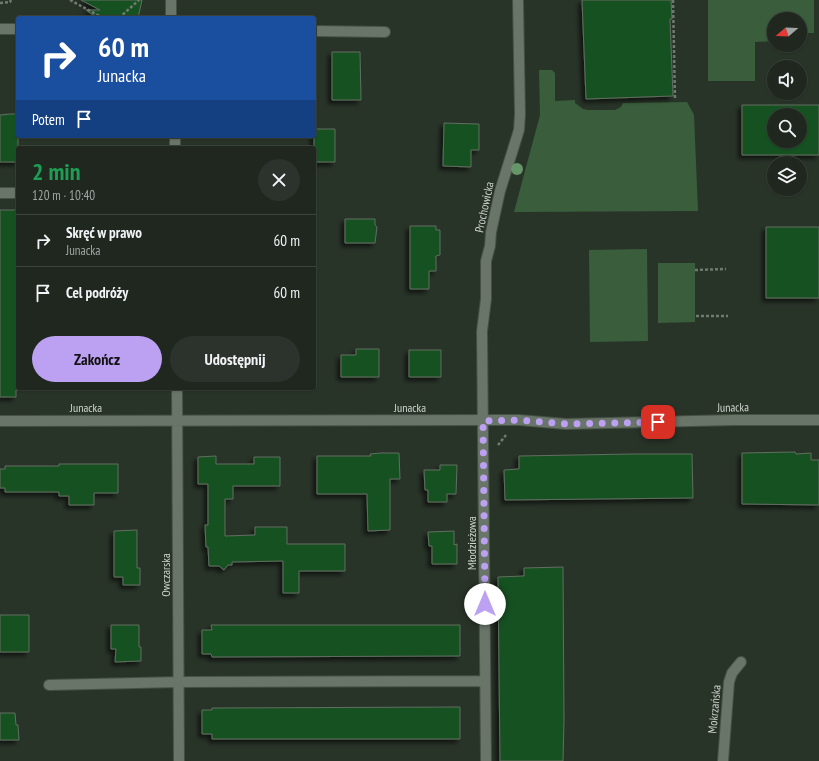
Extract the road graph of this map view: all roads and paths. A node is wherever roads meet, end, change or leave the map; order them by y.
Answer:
1 (11, 0) edge
2 (70, 0) edge
3 (139, 0) edge
4 (171, 0) edge
5 (518, 0) edge
6 (673, 0) edge
7 (0, 3) edge
8 (99, 16) edge
9 (121, 16) edge
10 (172, 16) edge
11 (0, 29) edge
12 (16, 29) edge
13 (316, 31) edge
14 (385, 32) dead end
15 (675, 99) dead end
16 (0, 193) edge
17 (16, 193) edge
18 (726, 269) dead end
19 (695, 270) dead end
20 (696, 316) dead end
21 (728, 316) dead end
22 (177, 390) edge
23 (0, 420) edge
24 (178, 420) junction
25 (512, 420) junction
26 (819, 420) edge
27 (483, 421) junction
28 (496, 451) dead end
29 (741, 662) dead end
30 (485, 681) junction
31 (179, 682) junction
32 (49, 685) dead end
33 (180, 761) edge
34 (486, 761) edge
35 (723, 761) edge

1 - 7 path
2 - 8 path
3 - 9 path
4 - 10 street
5 - 27 street, Prochowicka
6 - 15 path
11 - 12 street
13 - 14 street
16 - 17 street
18 - 19 path
20 - 21 path
22 - 24 street, Owczarska
23 - 24 street, Junacka
24 - 27 street, Junacka
24 - 31 street, Owczarska
25 - 26 street, Junacka
25 - 27 street, Junacka
25 - 28 path
27 - 30 street, Młodzieżowa
29 - 35 street, Mokrzańska
30 - 31 street
30 - 34 street, Młodzieżowa
31 - 32 street
31 - 33 street, Owczarska

